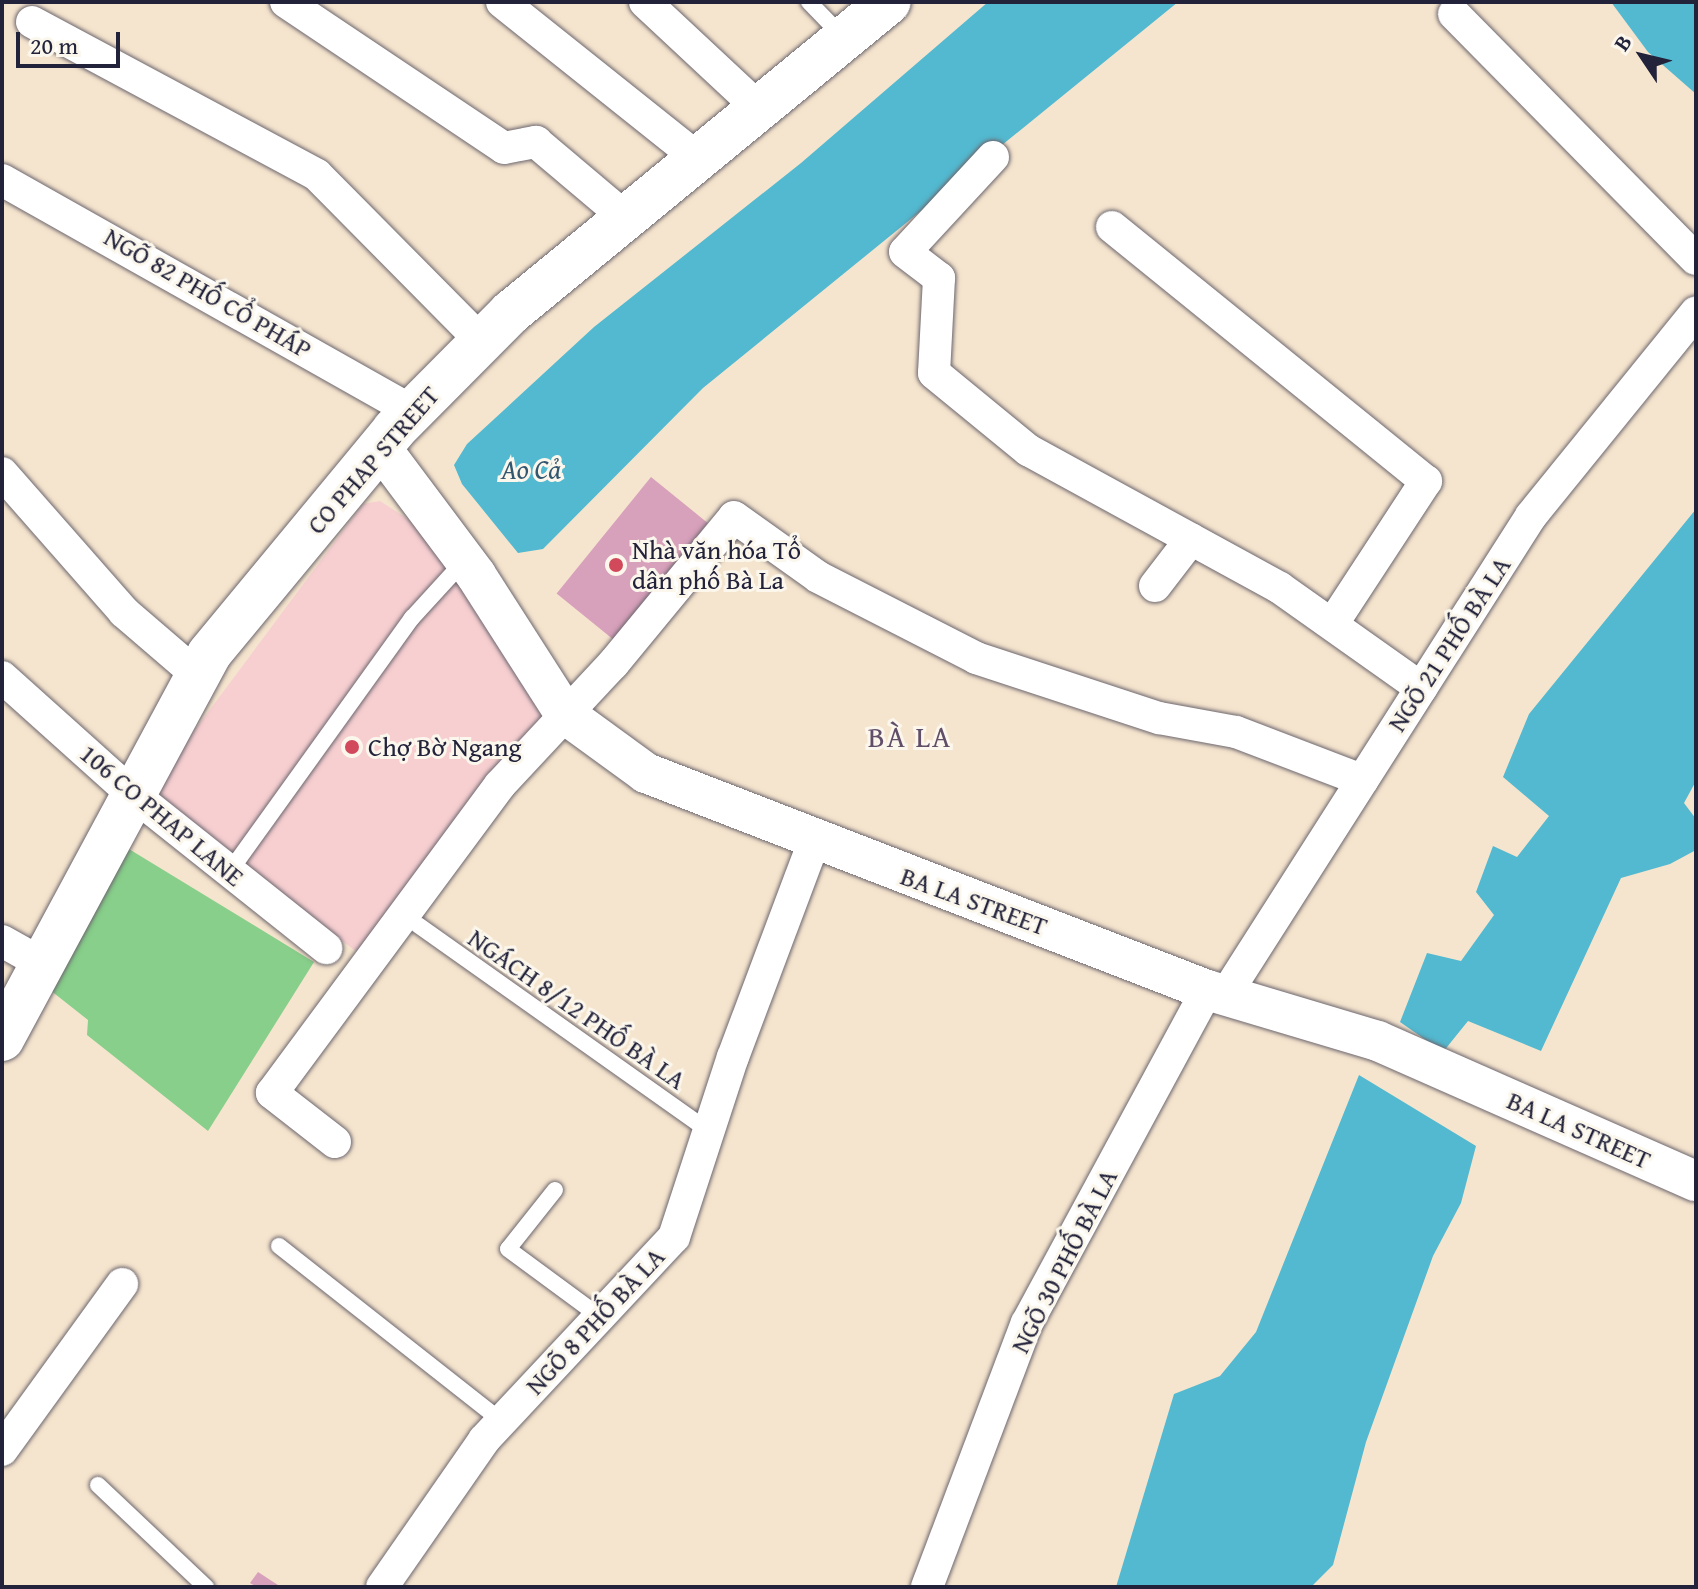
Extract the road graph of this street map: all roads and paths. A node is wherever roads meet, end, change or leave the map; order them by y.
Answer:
1 (286, 2) edge
2 (502, 2) edge
3 (645, 2) edge
4 (809, 2) edge
5 (889, 2) edge
6 (1454, 14) dead end
7 (32, 22) dead end
8 (845, 39) junction
9 (761, 110) junction
10 (993, 157) dead end
11 (701, 161) junction
12 (2, 180) edge
13 (627, 219) junction
14 (1112, 227) dead end
15 (1696, 259) edge
16 (1696, 312) edge
17 (480, 340) junction
18 (412, 411) junction
19 (381, 448) junction
20 (2, 473) edge
21 (1191, 539) junction
22 (465, 559) junction
23 (1155, 586) dead end
24 (1333, 623) junction
25 (196, 674) junction
26 (2, 677) edge
27 (1421, 688) junction
28 (565, 714) junction
29 (1362, 780) junction
30 (130, 792) junction
31 (814, 842) junction
32 (230, 871) junction
33 (418, 925) dead end
34 (2, 941) edge
35 (326, 948) dead end
36 (43, 964) junction
37 (1217, 992) junction
38 (8, 1017) edge
39 (709, 1131) junction
40 (335, 1142) dead end
41 (1696, 1181) edge
42 (555, 1190) dead end
43 (279, 1246) dead end
44 (122, 1284) dead end
45 (599, 1316) junction
46 (501, 1421) junction
47 (2, 1450) edge
48 (98, 1485) dead end
49 (206, 1587) edge
50 (382, 1587) edge
51 (927, 1587) edge

1 - 13 street
2 - 11 street
3 - 9 street
4 - 8 lane
5 - 8 main road, CO PHAP STREET
6 - 15 street
7 - 17 street
8 - 9 main road, CO PHAP STREET
9 - 11 main road, CO PHAP STREET
10 - 21 street
11 - 13 main road, CO PHAP STREET
12 - 18 street, NGÕ 82 PHỐ CỔ PHÁP
13 - 17 main road, CO PHAP STREET
14 - 24 street
16 - 27 street, NGÕ 21 PHỐ BÀ LA
17 - 18 main road, CO PHAP STREET
18 - 19 main road, CO PHAP STREET
19 - 22 street, BA LA STREET
19 - 25 main road, CO PHAP STREET
20 - 25 street
21 - 23 street
21 - 24 street
22 - 28 street, BA LA STREET
22 - 32 lane
24 - 27 street
25 - 30 main road, CO PHAP STREET
26 - 30 street, 106 CO PHAP LANE
27 - 29 street, NGÕ 21 PHỐ BÀ LA
28 - 29 street
28 - 31 street, BA LA STREET
28 - 40 street
29 - 37 street, NGÕ 21 PHỐ BÀ LA
30 - 32 street, 106 CO PHAP LANE
30 - 36 main road, CO PHAP STREET
31 - 37 street, BA LA STREET
31 - 39 street, NGÕ 8 PHỐ BÀ LA
32 - 35 street, 106 CO PHAP LANE
33 - 39 lane, NGÁCH 8/12 PHỐ BÀ LA
34 - 36 street
36 - 38 main road, CO PHAP STREET
37 - 41 street, BA LA STREET
37 - 51 street, NGÕ 30 PHỐ BÀ LA
39 - 45 street, NGÕ 8 PHỐ BÀ LA
42 - 45 lane
43 - 46 lane
44 - 47 street
45 - 46 street, NGÕ 8 PHỐ BÀ LA
46 - 50 street, NGÕ 8 PHỐ BÀ LA
48 - 49 lane

